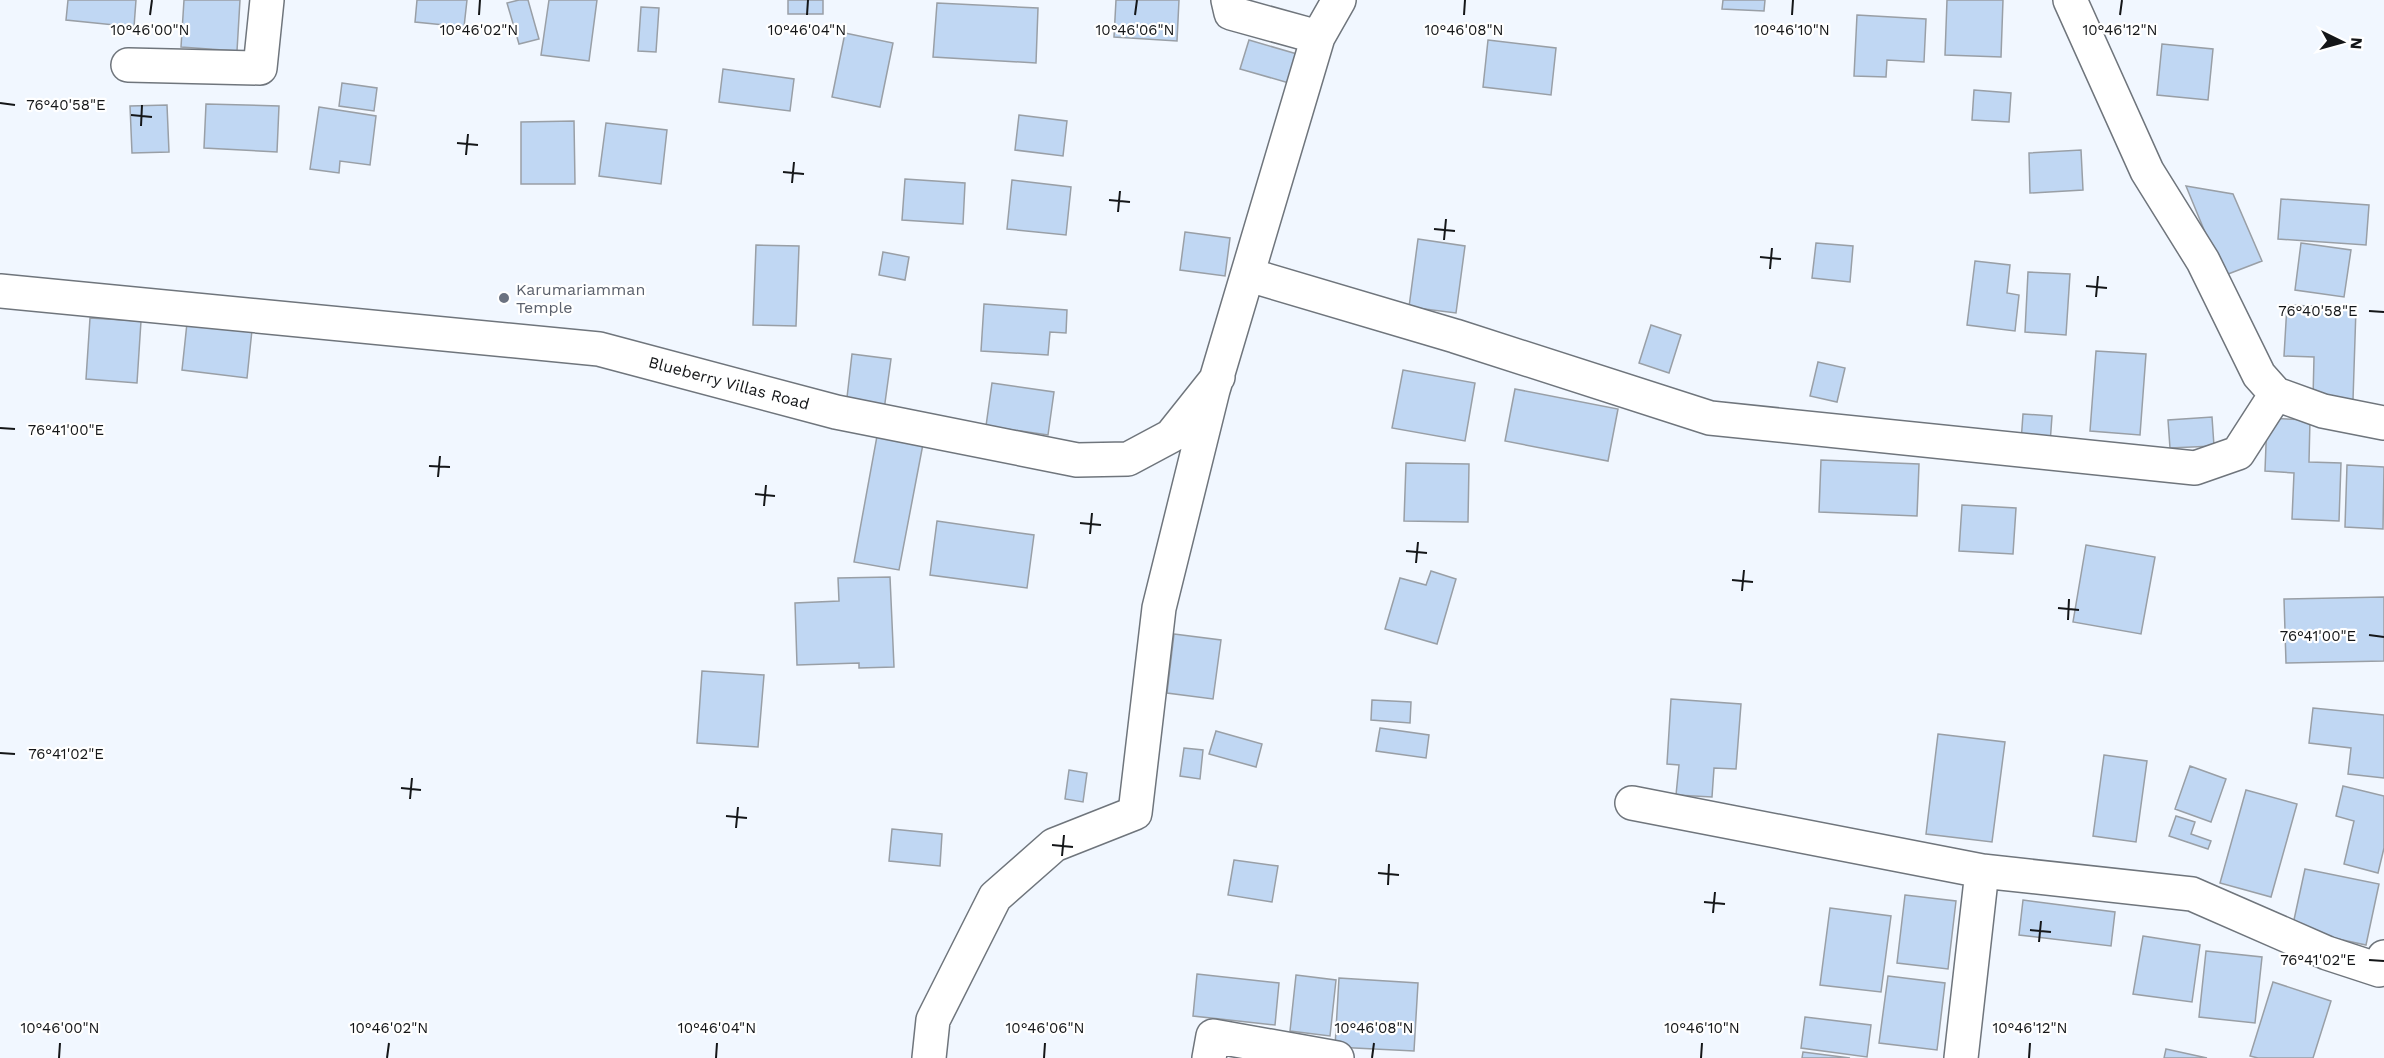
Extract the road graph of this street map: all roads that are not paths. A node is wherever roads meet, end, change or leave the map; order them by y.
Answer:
1 (267, 0) edge
2 (1227, 0) edge
3 (1339, 0) edge
4 (2070, 0) edge
5 (1318, 37) junction
6 (128, 64) dead end
7 (1249, 275) junction
8 (0, 291) edge
9 (1218, 377) junction
10 (2276, 394) junction
11 (2384, 423) edge
12 (1632, 803) dead end
13 (1982, 871) junction
14 (2384, 957) edge
15 (929, 1058) edge
16 (1209, 1058) edge
17 (1337, 1058) edge
18 (1961, 1058) edge

1 - 6 street
2 - 5 street
3 - 5 street
4 - 10 street
5 - 7 street
7 - 9 street
7 - 10 street
8 - 9 street, Blueberry Villas Road
9 - 15 street
10 - 11 street
12 - 13 street
13 - 14 street
13 - 18 street
16 - 17 street

